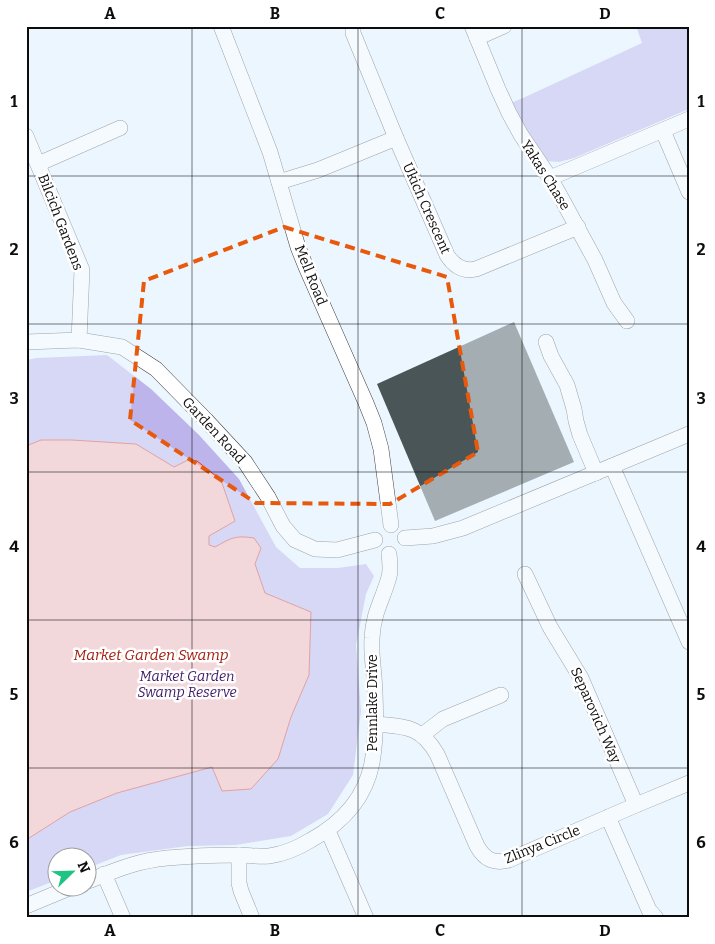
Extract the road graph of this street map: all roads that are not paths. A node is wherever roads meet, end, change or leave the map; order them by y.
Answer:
1 (221, 26) edge
2 (353, 26) edge
3 (504, 26) edge
4 (475, 32) edge
5 (689, 119) edge
6 (120, 128) dead end
7 (663, 130) junction
8 (26, 136) edge
9 (396, 138) junction
10 (38, 164) junction
11 (550, 178) junction
12 (280, 182) junction
13 (689, 192) edge
14 (578, 227) junction
15 (627, 321) dead end
16 (79, 340) junction
17 (26, 342) edge
18 (546, 342) dead end
19 (689, 434) edge
20 (612, 466) junction
21 (596, 473) junction
22 (391, 525) junction
23 (405, 538) junction
24 (375, 540) junction
25 (389, 554) junction
26 (525, 574) dead end
27 (689, 642) edge
28 (501, 695) dead end
29 (375, 724) junction
30 (422, 735) junction
31 (689, 783) edge
32 (636, 805) junction
33 (608, 817) junction
34 (328, 831) junction
35 (239, 855) junction
36 (104, 874) junction
37 (98, 877) edge
38 (50, 896) edge
39 (26, 906) edge
40 (123, 918) edge
41 (252, 918) edge
42 (366, 918) edge
43 (656, 918) edge

1 - 12 street, Mell Road
2 - 9 street, Ukich Crescent
3 - 4 street
4 - 11 street, Yakas Chase
5 - 7 street
6 - 10 street
7 - 11 street
7 - 13 street
8 - 10 street, Bilcich Gardens
9 - 12 street
9 - 14 street, Ukich Crescent
10 - 16 street, Bilcich Gardens
11 - 14 street, Yakas Chase
12 - 22 street, Mell Road
14 - 15 street, Yakas Chase
16 - 17 street, Garden Road
16 - 24 street, Garden Road
18 - 21 street
19 - 20 street
20 - 21 street
20 - 27 street
21 - 23 street
22 - 23 street
22 - 24 street
23 - 25 street
24 - 25 street
25 - 29 street, Pennlake Drive
26 - 32 street, Separovich Way
28 - 30 street
29 - 30 street
29 - 34 street, Pennlake Drive
30 - 33 street, Zlinya Circle
31 - 32 street, Zlinya Circle
32 - 33 street, Zlinya Circle
33 - 43 street
34 - 35 street, Pennlake Drive
34 - 42 street
35 - 36 street, Pennlake Drive
35 - 41 street
36 - 37 street, Pennlake Drive
36 - 40 street
38 - 39 street

